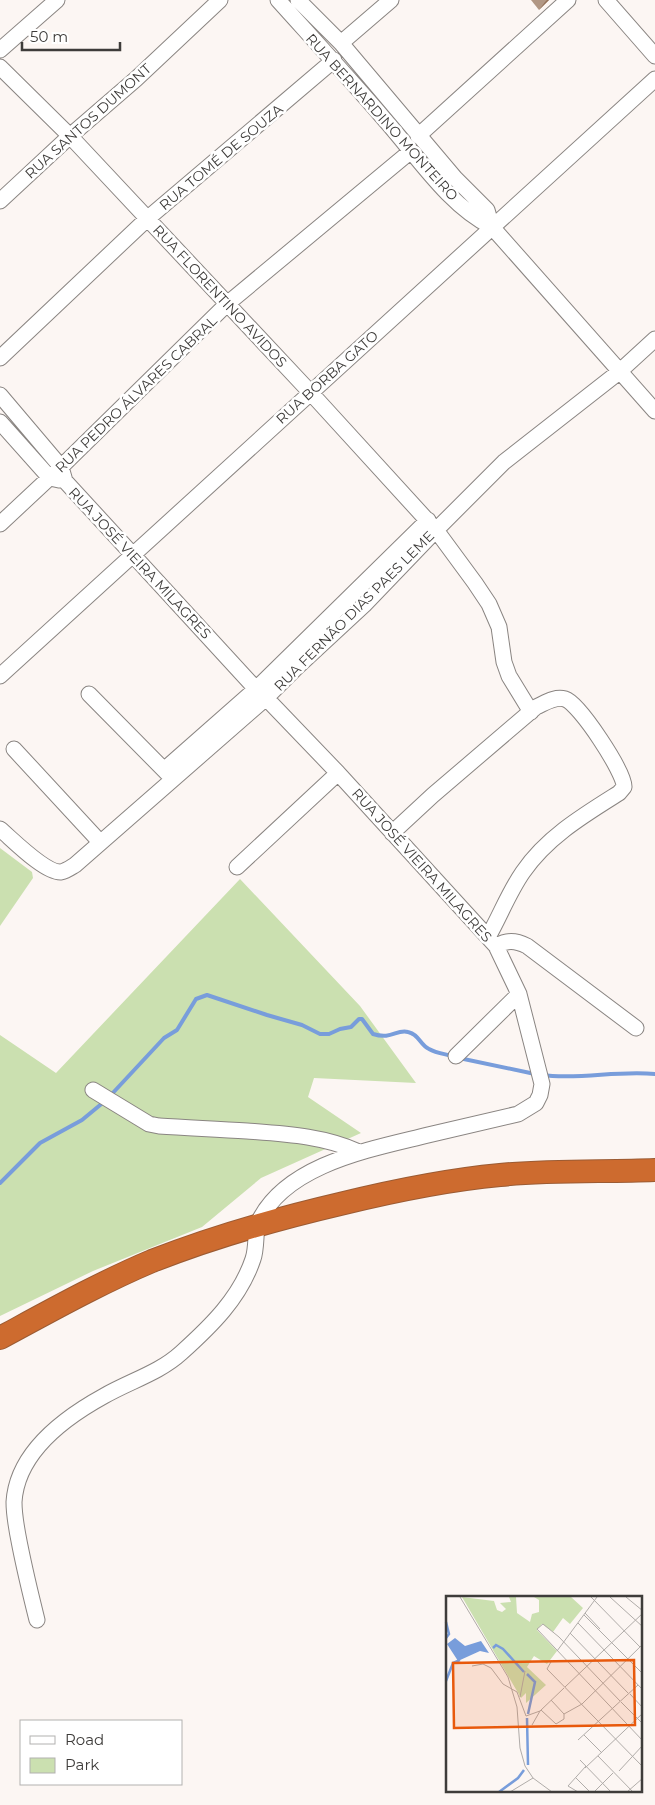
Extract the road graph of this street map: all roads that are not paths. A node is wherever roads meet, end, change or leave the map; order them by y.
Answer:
1 (57, 0) edge
2 (220, 0) edge
3 (278, 0) edge
4 (298, 0) edge
5 (391, 0) edge
6 (568, 0) edge
7 (606, 0) edge
8 (341, 43) junction
9 (0, 50) edge
10 (655, 56) edge
11 (334, 60) junction
12 (0, 67) edge
13 (655, 79) edge
14 (70, 136) junction
15 (418, 136) junction
16 (412, 150) junction
17 (0, 201) edge
18 (147, 219) junction
19 (492, 227) junction
20 (227, 304) junction
21 (655, 338) edge
22 (0, 358) edge
23 (619, 372) junction
24 (310, 392) junction
25 (0, 395) edge
26 (655, 411) edge
27 (0, 422) edge
28 (59, 475) junction
29 (0, 524) edge
30 (432, 525) junction
31 (134, 554) junction
32 (0, 676) edge
33 (89, 694) dead end
34 (261, 694) junction
35 (531, 712) junction
36 (14, 749) dead end
37 (338, 773) junction
38 (168, 774) junction
39 (0, 829) edge
40 (392, 833) junction
41 (100, 842) junction
42 (237, 867) dead end
43 (492, 942) junction
44 (518, 994) junction
45 (636, 1028) dead end
46 (456, 1056) dead end
47 (93, 1090) dead end
48 (360, 1152) junction
49 (655, 1170) edge
50 (257, 1225) junction
51 (0, 1338) edge
52 (36, 1620) dead end

1 - 9 street
2 - 14 street, RUA SANTOS DUMONT
3 - 11 street, RUA BERNARDINO MONTEIRO
4 - 8 street, RUA BERNARDINO MONTEIRO
5 - 8 street
6 - 15 street
7 - 10 street
8 - 15 street, RUA BERNARDINO MONTEIRO
11 - 16 street, RUA BERNARDINO MONTEIRO
11 - 18 street, RUA TOMÉ DE SOUZA
12 - 14 street, RUA FLORENTINO AVIDOS
13 - 19 street, RUA BORBA GATO
14 - 17 street, RUA SANTOS DUMONT
14 - 18 street, RUA FLORENTINO AVIDOS
15 - 19 street, RUA BERNARDINO MONTEIRO
16 - 19 street, RUA BERNARDINO MONTEIRO
16 - 20 street, RUA PEDRO ÁLVARES CABRAL
18 - 20 street, RUA FLORENTINO AVIDOS
18 - 22 street, RUA TOMÉ DE SOUZA
19 - 23 street, RUA BERNARDINO MONTEIRO
19 - 24 street, RUA BORBA GATO
20 - 24 street, RUA FLORENTINO AVIDOS
20 - 28 street, RUA PEDRO ÁLVARES CABRAL
21 - 23 street, RUA FERNÃO DIAS PAES LEME
23 - 26 street, RUA BERNARDINO MONTEIRO
23 - 30 street, RUA FERNÃO DIAS PAES LEME
24 - 30 street, RUA FLORENTINO AVIDOS
24 - 31 street, RUA BORBA GATO
25 - 28 street, RUA JOSÉ VIEIRA MILAGRES
27 - 28 street
28 - 29 street, RUA PEDRO ÁLVARES CABRAL
28 - 31 street, RUA JOSÉ VIEIRA MILAGRES
30 - 34 street, RUA FERNÃO DIAS PAES LEME
30 - 35 street, RUA FLORENTINO AVIDOS
31 - 32 street, RUA BORBA GATO
31 - 34 street, RUA JOSÉ VIEIRA MILAGRES
33 - 38 street
34 - 37 street, RUA JOSÉ VIEIRA MILAGRES
34 - 38 street, RUA FERNÃO DIAS PAES LEME
35 - 40 street
35 - 43 street
36 - 41 street
37 - 40 street, RUA JOSÉ VIEIRA MILAGRES
37 - 42 street
38 - 41 street, RUA FERNÃO DIAS PAES LEME
39 - 41 street, RUA FERNÃO DIAS PAES LEME
40 - 43 street, RUA JOSÉ VIEIRA MILAGRES
43 - 44 street, RUA JOSÉ VIEIRA MILAGRES
43 - 45 street
44 - 46 street
44 - 48 street, RUA JOSÉ VIEIRA MILAGRES
47 - 48 street
48 - 50 street, RUA JOSÉ VIEIRA MILAGRES
49 - 50 highway
50 - 51 highway
50 - 52 street

